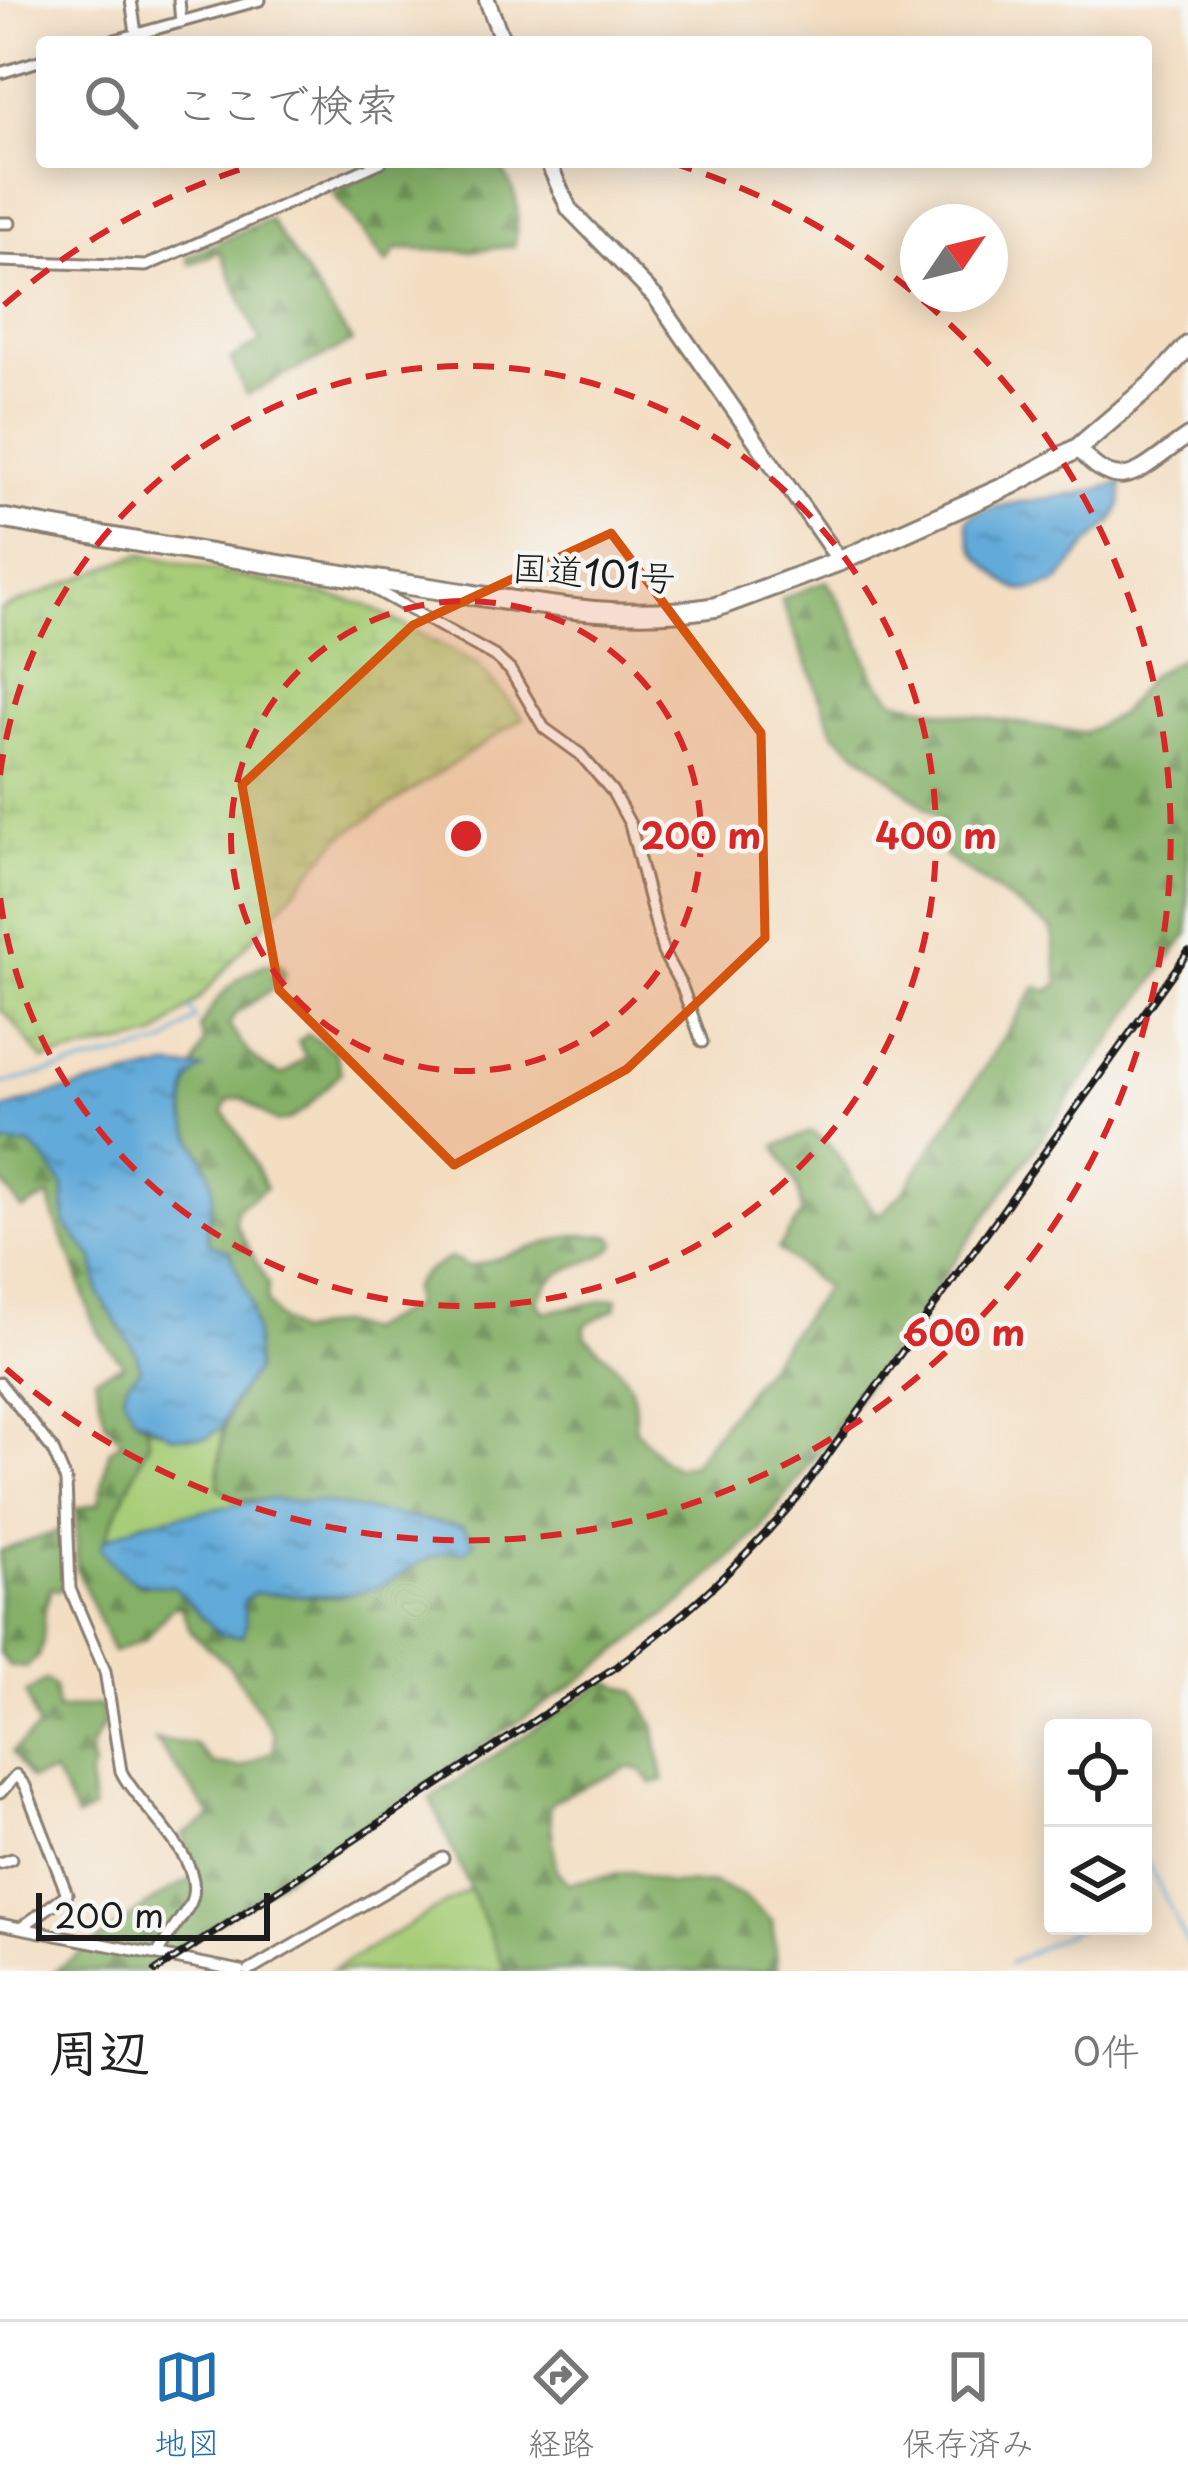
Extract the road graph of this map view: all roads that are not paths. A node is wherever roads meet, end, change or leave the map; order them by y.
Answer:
1 (131, 0) edge
2 (179, 0) edge
3 (260, 0) edge
4 (487, 0) edge
5 (181, 22) junction
6 (136, 33) junction
7 (127, 36) edge
8 (500, 36) edge
9 (36, 63) edge
10 (0, 73) edge
11 (367, 168) edge
12 (551, 168) edge
13 (0, 261) edge
14 (1188, 346) edge
15 (1188, 436) edge
16 (1078, 448) junction
17 (0, 518) edge
18 (840, 561) junction
19 (353, 577) junction
20 (702, 1042) dead end
21 (0, 1383) edge
22 (0, 1792) edge
23 (443, 1858) dead end
24 (0, 1924) edge
25 (22, 1927) junction
26 (158, 1953) junction
27 (242, 1971) edge

1 - 6 street
2 - 5 street
3 - 5 street
4 - 8 street
5 - 6 street
6 - 7 street
9 - 10 street
11 - 13 street
12 - 18 street
14 - 16 highway, 国道101号
15 - 16 street
16 - 18 highway, 国道101号
17 - 19 highway, 国道101号
18 - 19 highway, 国道101号
19 - 20 street
21 - 26 street
22 - 25 street
23 - 27 street
24 - 25 street
25 - 26 street
26 - 27 street

